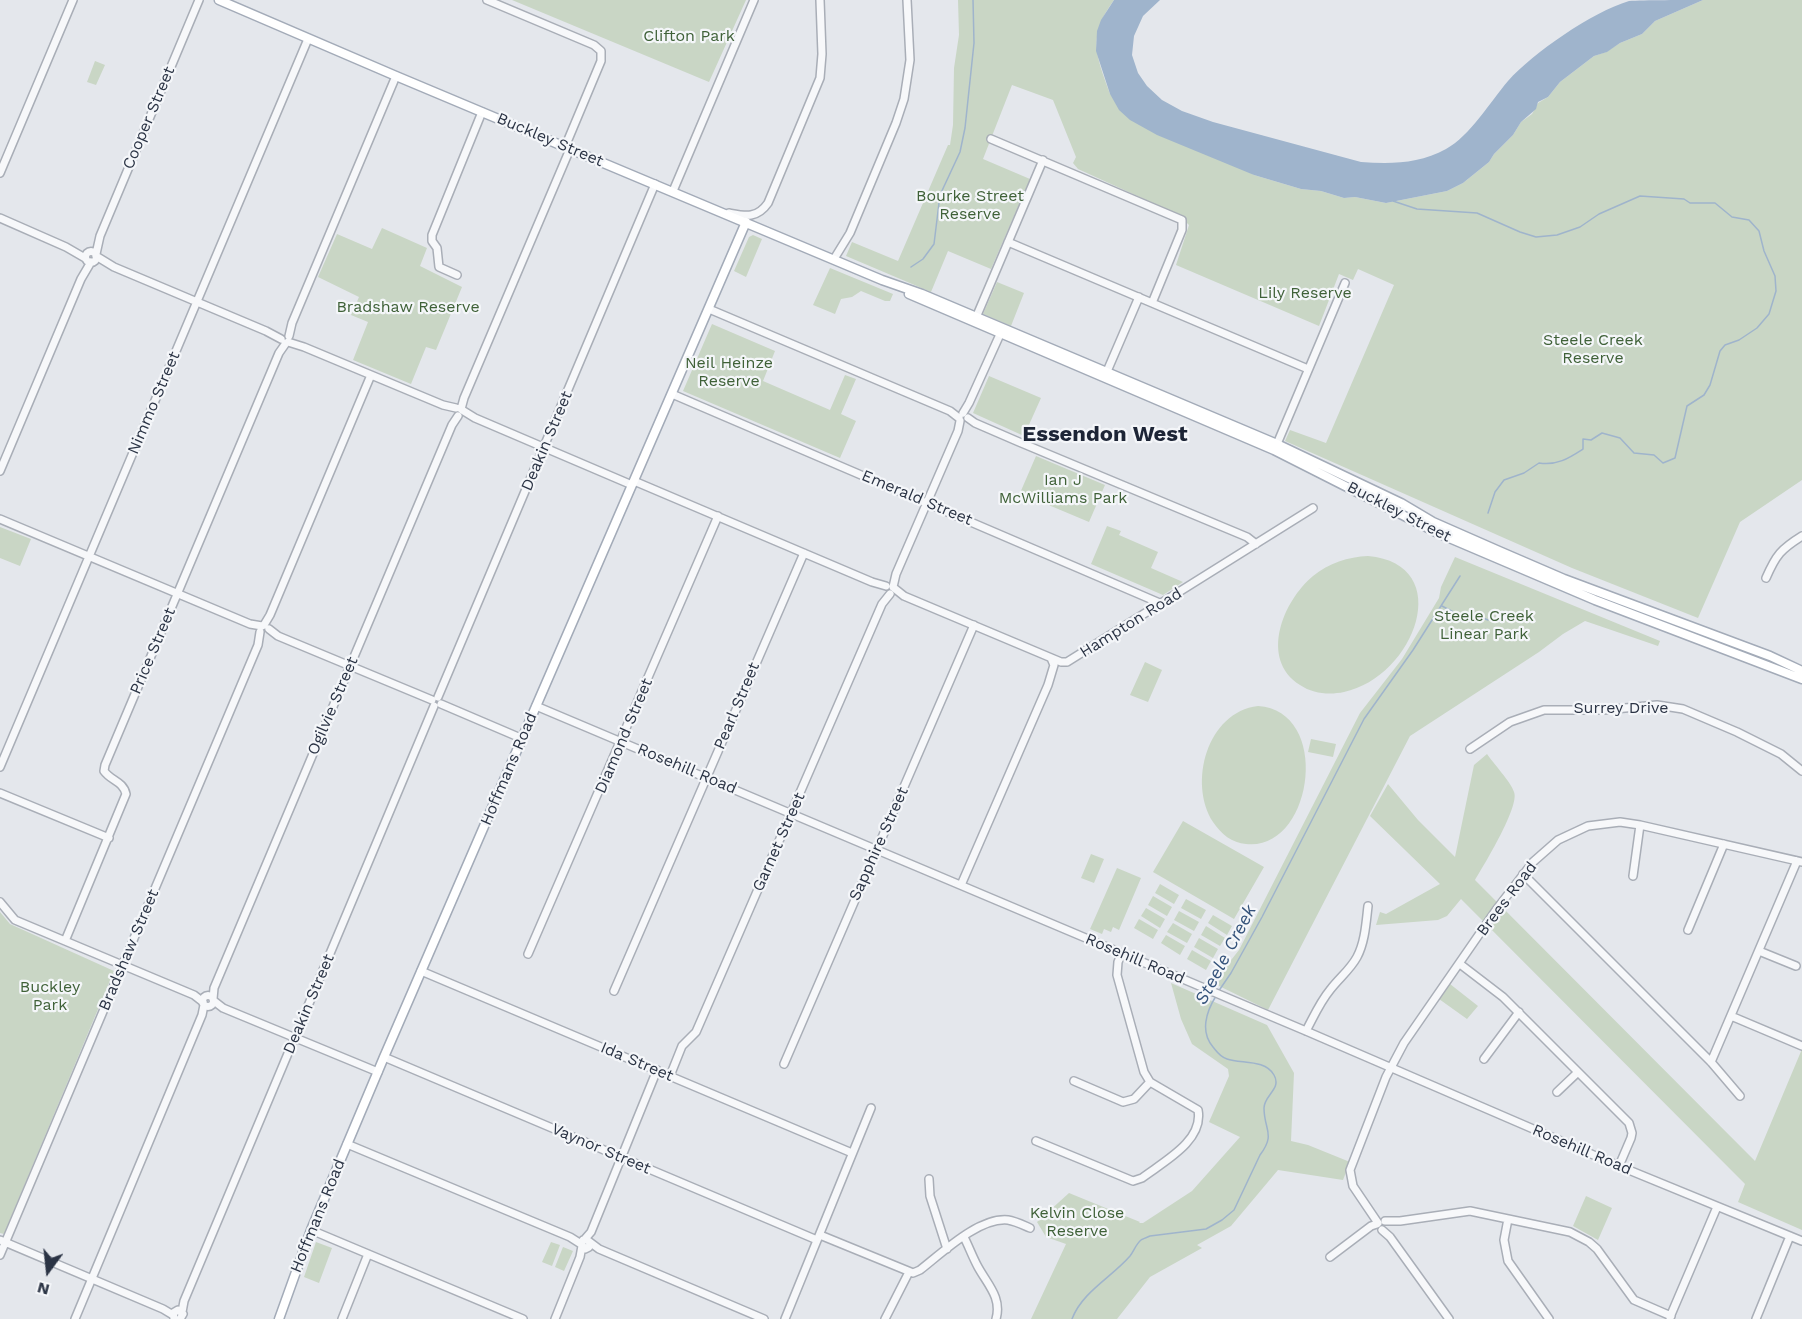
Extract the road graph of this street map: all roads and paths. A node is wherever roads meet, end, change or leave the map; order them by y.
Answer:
1 (73, 0) edge
2 (199, 0) edge
3 (219, 0) edge
4 (487, 0) edge
5 (754, 0) edge
6 (820, 0) edge
7 (907, 0) edge
8 (308, 39) junction
9 (396, 76) junction
10 (482, 112) junction
11 (991, 139) dead end
12 (567, 148) junction
13 (1042, 160) junction
14 (0, 173) edge
15 (655, 184) junction
16 (673, 191) junction
17 (723, 212) junction
18 (0, 218) edge
19 (746, 222) junction
20 (1008, 242) junction
21 (91, 257) junction
22 (834, 259) junction
23 (457, 275) dead end
24 (1345, 283) dead end
25 (1139, 297) junction
26 (197, 302) junction
27 (1152, 303) junction
28 (709, 309) junction
29 (976, 320) junction
30 (1001, 331) junction
31 (285, 339) junction
32 (1308, 369) junction
33 (371, 375) junction
34 (1106, 375) junction
35 (672, 394) junction
36 (458, 411) junction
37 (964, 418) junction
38 (1276, 447) junction
39 (544, 448) junction
40 (0, 471) edge
41 (633, 483) junction
42 (927, 502) junction
43 (1313, 508) dead end
44 (718, 516) junction
45 (0, 518) edge
46 (1802, 536) edge
47 (1256, 544) junction
48 (804, 553) junction
49 (89, 556) junction
50 (1766, 578) dead end
51 (889, 589) junction
52 (178, 593) junction
53 (1162, 604) junction
54 (974, 625) junction
55 (264, 630) junction
56 (1051, 658) junction
57 (350, 666) junction
58 (1802, 671) edge
59 (1802, 679) edge
60 (436, 702) junction
61 (537, 706) junction
62 (523, 738) junction
63 (621, 741) junction
64 (1470, 749) dead end
65 (0, 767) edge
66 (1802, 771) edge
67 (706, 777) junction
68 (0, 793) edge
69 (792, 814) junction
70 (1640, 825) junction
71 (109, 838) junction
72 (1724, 844) junction
73 (876, 849) junction
74 (1800, 862) edge
75 (1523, 874) junction
76 (1633, 876) dead end
77 (961, 885) junction
78 (0, 902) edge
79 (1368, 906) dead end
80 (1688, 930) dead end
81 (65, 942) junction
82 (1759, 951) junction
83 (1122, 953) junction
84 (528, 954) dead end
85 (1460, 964) junction
86 (122, 966) junction
87 (1796, 966) dead end
88 (421, 971) junction
89 (614, 991) dead end
90 (209, 1001) junction
91 (1519, 1012) junction
92 (1731, 1016) junction
93 (1306, 1031) junction
94 (295, 1038) junction
95 (1802, 1046) edge
96 (384, 1058) junction
97 (1484, 1059) dead end
98 (1711, 1062) junction
99 (784, 1064) dead end
100 (1392, 1069) junction
101 (657, 1070) junction
102 (378, 1072) junction
103 (1577, 1073) junction
104 (670, 1076) junction
105 (1074, 1081) dead end
106 (1150, 1082) junction
107 (1557, 1092) dead end
108 (1740, 1096) dead end
109 (871, 1108) dead end
110 (1036, 1141) dead end
111 (347, 1144) junction
112 (852, 1153) junction
113 (621, 1157) junction
114 (1619, 1166) junction
115 (929, 1179) dead end
116 (1717, 1207) junction
117 (1509, 1220) junction
118 (1382, 1225) junction
119 (1030, 1228) dead end
120 (311, 1230) junction
121 (1790, 1236) junction
122 (818, 1237) junction
123 (964, 1237) junction
124 (1801, 1241) edge
125 (3, 1242) edge
126 (586, 1244) junction
127 (947, 1249) junction
128 (368, 1254) junction
129 (0, 1255) edge
130 (1330, 1257) dead end
131 (909, 1272) junction
132 (92, 1279) junction
133 (178, 1316) edge
134 (1670, 1317) edge
135 (75, 1319) edge
136 (279, 1319) edge
137 (342, 1319) edge
138 (523, 1319) edge
139 (555, 1319) edge
140 (764, 1319) edge
141 (785, 1319) edge
142 (885, 1319) edge
143 (996, 1319) edge
144 (1449, 1319) edge
145 (1549, 1319) edge
146 (1755, 1319) edge

1 - 14 street
2 - 21 street, Cooper Street
3 - 8 main road, Buckley Street
4 - 12 street, Ogilvie Street
5 - 16 street
6 - 17 street
7 - 22 street
8 - 9 main road, Buckley Street
8 - 26 street, Nimmo Street
9 - 10 main road, Buckley Street
9 - 31 street, Price Street
10 - 12 main road, Buckley Street
10 - 23 street
11 - 13 street
12 - 15 main road, Buckley Street
12 - 36 street, Ogilvie Street
13 - 20 street
13 - 27 street
15 - 16 main road, Buckley Street
15 - 39 street, Deakin Street
16 - 17 main road, Buckley Street
17 - 19 main road, Buckley Street
18 - 21 street
19 - 22 main road, Buckley Street
19 - 28 main road, Hoffmans Road
20 - 25 street
20 - 29 street
21 - 26 street
21 - 40 street, Cooper Street
22 - 29 main road, Buckley Street
24 - 32 street
25 - 27 street
25 - 34 street
26 - 31 street
26 - 49 street, Nimmo Street
27 - 32 street
28 - 35 main road, Hoffmans Road
28 - 37 street
29 - 30 main road, Buckley Street
30 - 34 main road, Buckley Street
30 - 37 street, Garnet Street
31 - 33 street
31 - 52 street, Price Street
32 - 38 street
33 - 36 street
33 - 55 street, Bradshaw Street
34 - 38 main road, Buckley Street
35 - 41 main road, Hoffmans Road
35 - 42 street, Emerald Street
36 - 39 street, Hampton Road
36 - 57 street, Ogilvie Street
37 - 42 street, Garnet Street
37 - 47 street
38 - 58 main road, Buckley Street
38 - 59 main road, Buckley Street
39 - 41 street, Hampton Road
39 - 60 street, Deakin Street
41 - 44 street, Hampton Road
41 - 61 main road, Hoffmans Road
42 - 51 street, Garnet Street
42 - 53 street, Emerald Street
43 - 47 street, Hampton Road
44 - 48 street, Hampton Road
44 - 63 street, Diamond Street
45 - 49 street
46 - 50 street
47 - 53 street, Hampton Road
48 - 51 street, Hampton Road
48 - 67 street, Pearl Street
49 - 52 street
49 - 65 street, Nimmo Street
51 - 54 street, Hampton Road
51 - 69 street, Garnet Street
52 - 55 street
52 - 71 street, Price Street
53 - 56 street, Hampton Road
54 - 56 street, Hampton Road
54 - 73 street, Sapphire Street
55 - 57 street
55 - 86 street, Bradshaw Street
56 - 77 street
57 - 60 street
57 - 90 street, Ogilvie Street
60 - 62 street
60 - 94 street, Deakin Street
61 - 62 main road, Hoffmans Road
61 - 63 street, Rosehill Road
62 - 88 main road, Hoffmans Road
63 - 67 street, Rosehill Road
63 - 84 street, Diamond Street
64 - 66 street, Surrey Drive
67 - 69 street, Rosehill Road
67 - 89 street, Pearl Street
68 - 71 street
69 - 73 street, Rosehill Road
69 - 104 street, Garnet Street
70 - 72 street, Brees Road
70 - 75 street, Brees Road
70 - 76 street
71 - 81 street, Price Street
72 - 74 street, Brees Road
72 - 80 street
73 - 77 street, Rosehill Road
73 - 99 street, Sapphire Street
74 - 82 street
75 - 85 street, Brees Road
75 - 98 street
77 - 83 street, Rosehill Road
78 - 81 street
79 - 93 street
81 - 86 street
82 - 87 street
82 - 92 street
83 - 93 street, Rosehill Road
83 - 106 street
85 - 91 street
85 - 100 street, Brees Road
86 - 90 street
86 - 125 street, Bradshaw Street
88 - 96 main road, Hoffmans Road
88 - 101 street, Ida Street
90 - 94 street
90 - 132 street, Ogilvie Street
91 - 97 street
91 - 103 street
92 - 95 street
92 - 98 street
93 - 100 street, Rosehill Road
94 - 102 street
94 - 133 street, Deakin Street
96 - 102 main road, Hoffmans Road
96 - 113 street, Vaynor Street
98 - 108 street
100 - 114 street, Rosehill Road
100 - 118 street, Brees Road
101 - 104 street, Ida Street
101 - 113 street
102 - 111 main road, Hoffmans Road
103 - 107 street
103 - 114 street
104 - 112 street, Ida Street
105 - 106 street
106 - 110 street
109 - 112 street
111 - 120 main road, Hoffmans Road
111 - 126 street
112 - 122 street
113 - 122 street, Vaynor Street
113 - 126 street
114 - 116 street, Rosehill Road
115 - 127 street
116 - 121 street, Rosehill Road
116 - 134 street
117 - 118 street
117 - 134 street
117 - 145 street
118 - 130 street
118 - 144 street, Brees Road
119 - 123 street
120 - 128 street
120 - 136 main road, Hoffmans Road
121 - 124 street, Rosehill Road
121 - 146 street
122 - 131 street, Vaynor Street
122 - 141 street
123 - 127 street
123 - 143 street
125 - 129 street, Bradshaw Street
125 - 132 street
126 - 139 street
126 - 140 street
127 - 131 street
128 - 137 street
128 - 138 street
131 - 142 street
132 - 133 street
132 - 135 street, Ogilvie Street

